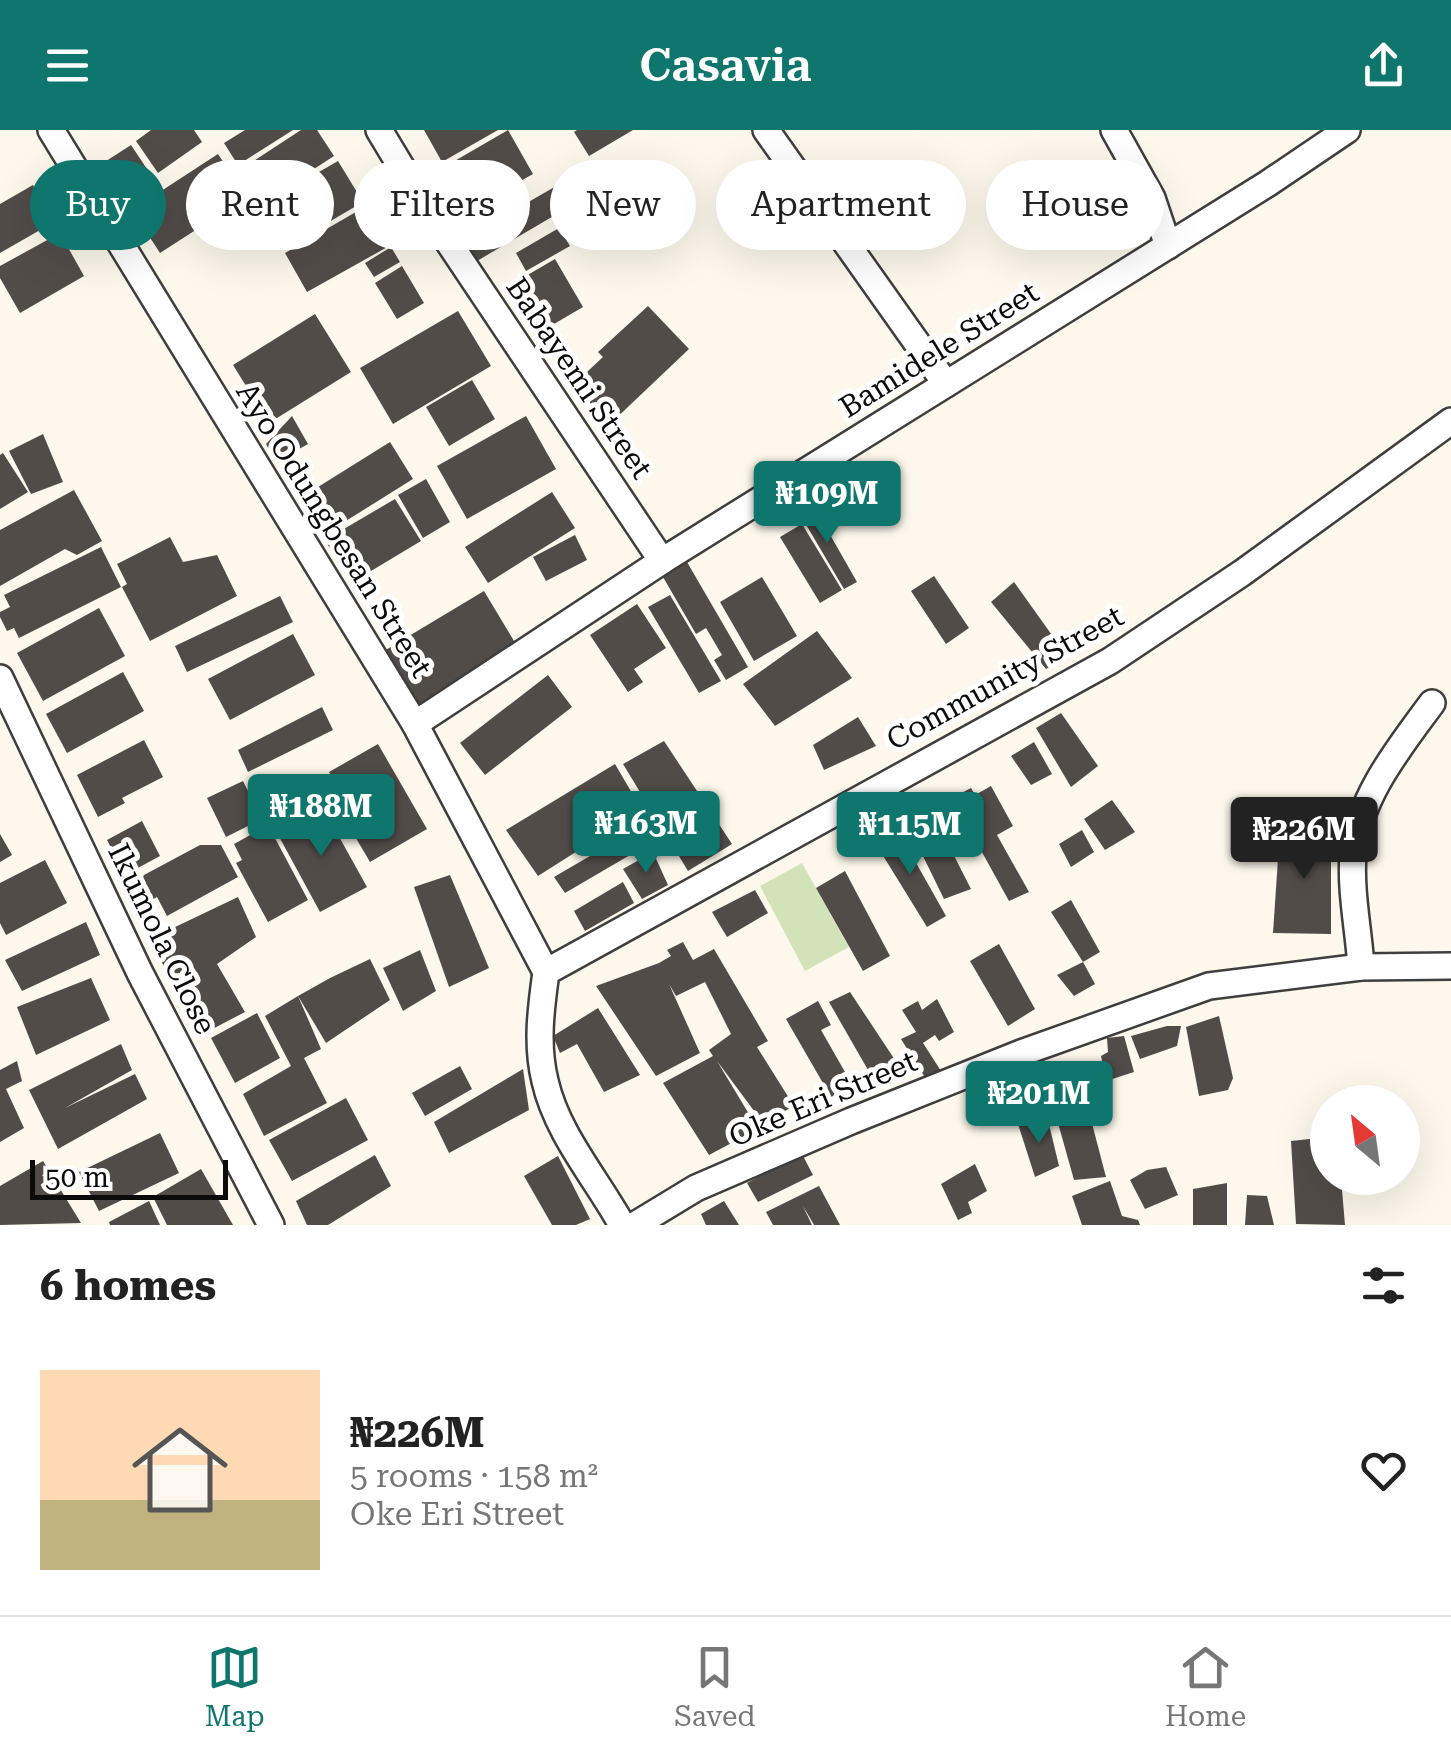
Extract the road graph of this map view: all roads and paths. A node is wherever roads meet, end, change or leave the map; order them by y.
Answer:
1 (51, 130) edge
2 (379, 130) edge
3 (766, 130) edge
4 (1114, 130) edge
5 (1347, 130) edge
6 (1168, 246) junction
7 (946, 384) junction
8 (1451, 421) edge
9 (662, 560) junction
10 (0, 678) edge
11 (1432, 704) dead end
12 (415, 724) junction
13 (1451, 966) edge
14 (1362, 967) junction
15 (546, 972) junction
16 (271, 1225) edge
17 (622, 1225) edge
18 (635, 1225) edge

1 - 12 street, Ayo Odungbesan Street
2 - 9 street, Babayemi Street
3 - 7 street
4 - 6 street
5 - 6 street, Bamidele Street
6 - 7 street, Bamidele Street
7 - 9 street, Bamidele Street
8 - 15 street, Community Street
9 - 12 street, Bamidele Street
10 - 16 street, Ikumola Close
11 - 14 street
12 - 15 street, Ayo Odungbesan Street
13 - 14 street, Oke Eri Street
14 - 18 street, Oke Eri Street
15 - 17 street

